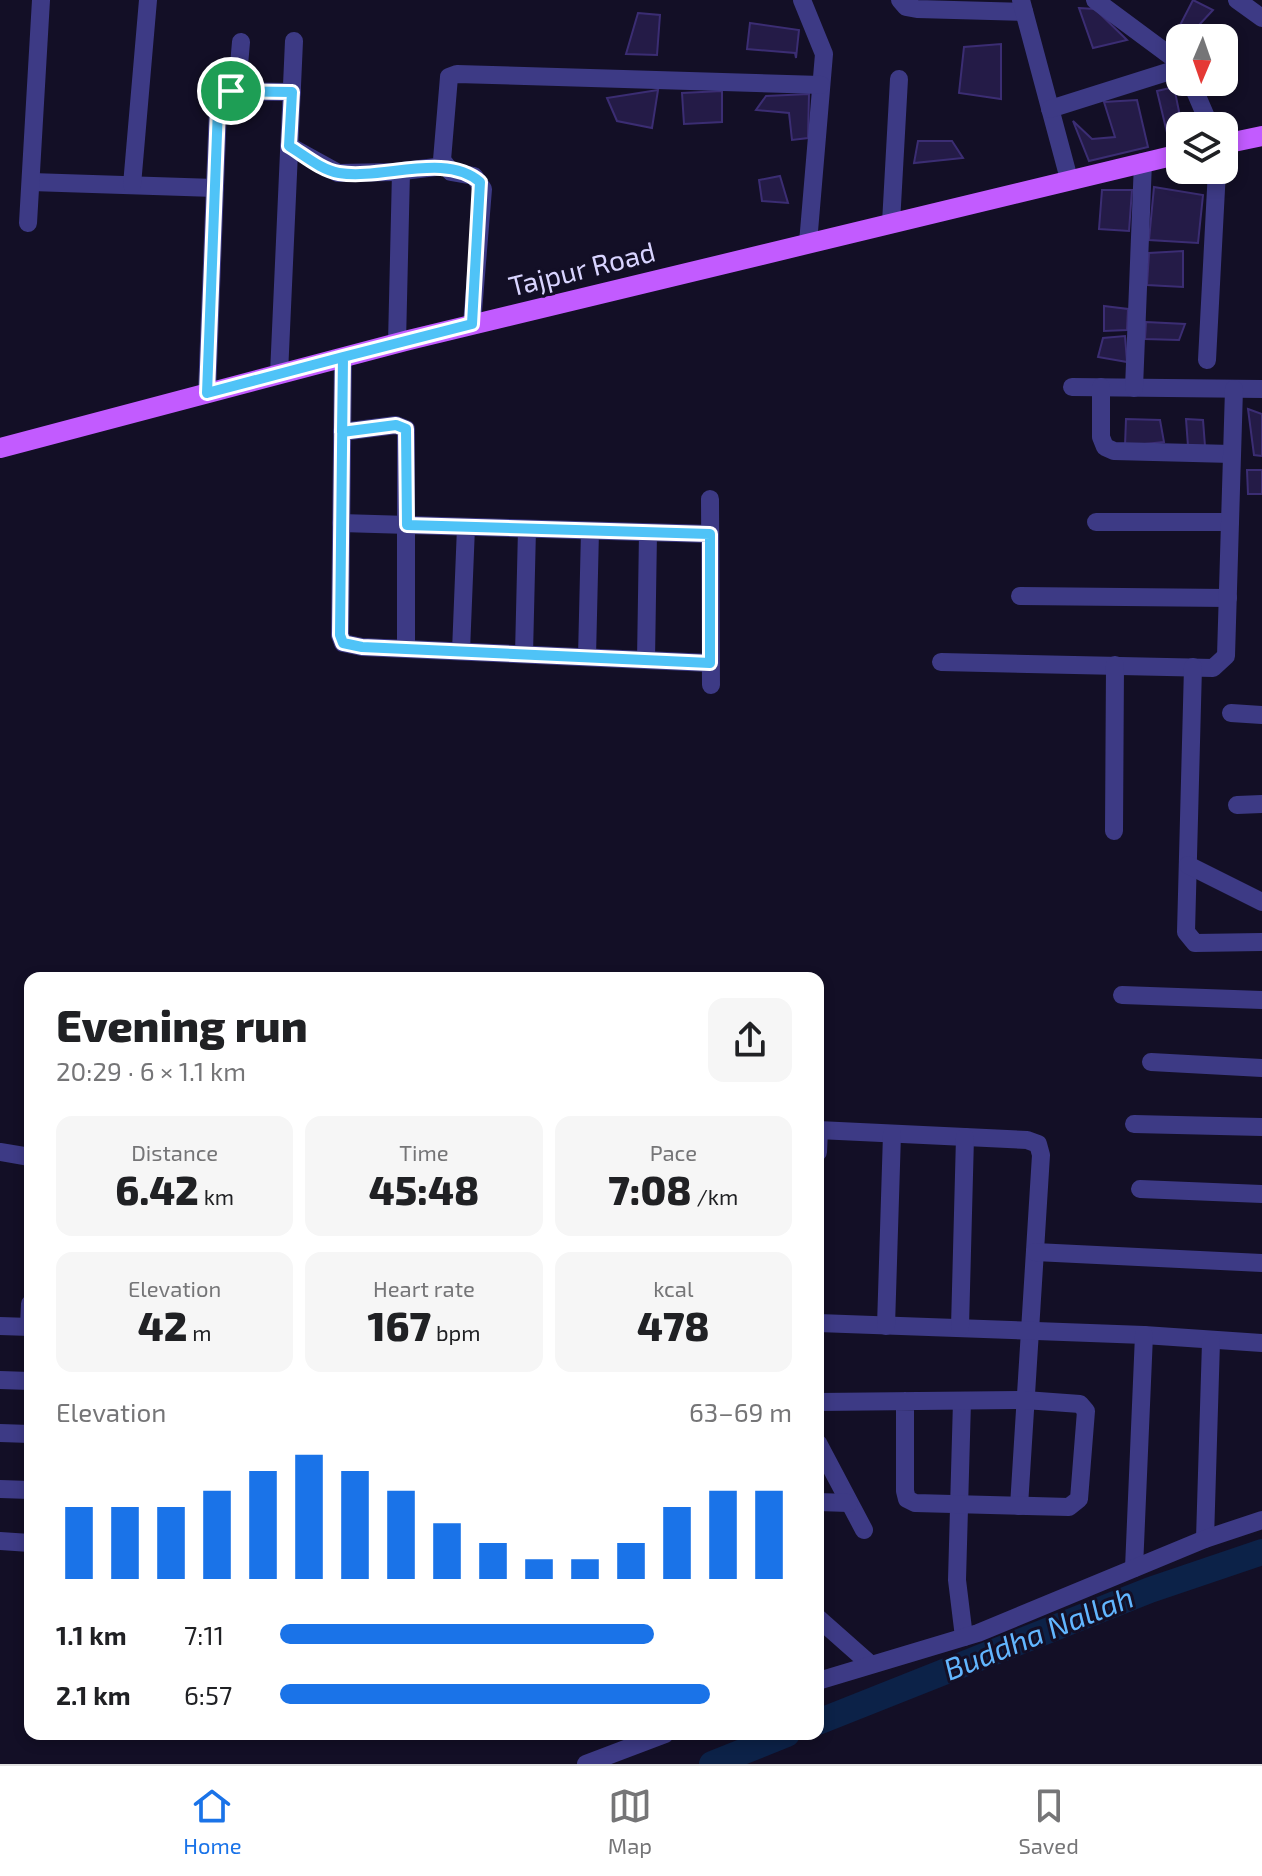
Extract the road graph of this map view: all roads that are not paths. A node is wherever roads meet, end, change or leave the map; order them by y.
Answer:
1 (41, 0) edge
2 (148, 0) edge
3 (802, 0) edge
4 (900, 0) edge
5 (1095, 0) edge
6 (1237, 0) edge
7 (1023, 6) edge
8 (1262, 18) edge
9 (294, 41) dead end
10 (241, 42) dead end
11 (1166, 55) edge
12 (1166, 71) edge
13 (899, 79) dead end
14 (821, 85) junction
15 (231, 91) junction
16 (292, 92) junction
17 (1050, 109) junction
18 (1262, 136) edge
19 (1238, 141) edge
20 (289, 146) junction
21 (1166, 157) edge
22 (1143, 162) junction
23 (444, 166) junction
24 (401, 172) junction
25 (1069, 179) junction
26 (31, 182) junction
27 (1216, 184) edge
28 (132, 185) junction
29 (215, 188) junction
30 (28, 223) dead end
31 (891, 223) junction
32 (808, 243) junction
33 (472, 324) junction
34 (397, 343) junction
35 (343, 357) junction
36 (1207, 360) dead end
37 (279, 374) junction
38 (1072, 387) dead end
39 (1101, 387) junction
40 (1134, 388) junction
41 (1234, 389) junction
42 (1262, 389) edge
43 (207, 393) junction
44 (342, 432) junction
45 (0, 448) edge
46 (1232, 454) junction
47 (710, 499) dead end
48 (1096, 522) dead end
49 (1230, 522) junction
50 (341, 523) junction
51 (407, 525) junction
52 (466, 527) junction
53 (527, 529) junction
54 (590, 531) junction
55 (648, 533) junction
56 (710, 534) junction
57 (1020, 596) dead end
58 (1228, 598) junction
59 (406, 649) junction
60 (461, 651) junction
61 (524, 654) junction
62 (587, 657) junction
63 (646, 660) junction
64 (941, 662) dead end
65 (710, 663) junction
66 (1115, 665) junction
67 (1193, 667) junction
68 (711, 685) dead end
69 (1231, 713) dead end
70 (1262, 715) edge
71 (1262, 804) edge
72 (1237, 805) dead end
73 (1114, 831) dead end
74 (1188, 865) junction
75 (1262, 902) edge
76 (1262, 942) edge
77 (1122, 995) dead end
78 (1262, 1000) edge
79 (1151, 1062) dead end
80 (1262, 1068) edge
81 (1134, 1124) dead end
82 (1262, 1127) edge
83 (824, 1130) edge
84 (892, 1134) junction
85 (965, 1137) junction
86 (0, 1152) edge
87 (24, 1156) edge
88 (1140, 1189) dead end
89 (1262, 1194) edge
90 (1035, 1252) junction
91 (1262, 1263) edge
92 (824, 1323) edge
93 (0, 1326) edge
94 (886, 1326) junction
95 (24, 1327) edge
96 (960, 1327) junction
97 (1030, 1330) junction
98 (1144, 1335) junction
99 (1211, 1342) junction
100 (1262, 1343) edge
101 (0, 1380) edge
102 (24, 1381) edge
103 (1025, 1400) junction
104 (905, 1401) junction
105 (962, 1401) junction
106 (824, 1402) edge
107 (0, 1433) edge
108 (24, 1434) edge
109 (824, 1456) edge
110 (0, 1489) edge
111 (24, 1490) edge
112 (824, 1502) edge
113 (849, 1503) junction
114 (958, 1504) junction
115 (1019, 1506) junction
116 (1262, 1520) edge
117 (864, 1530) dead end
118 (1205, 1539) junction
119 (0, 1541) edge
120 (24, 1543) edge
121 (1134, 1568) junction
122 (824, 1623) edge
123 (964, 1637) junction
124 (870, 1664) junction
125 (824, 1679) edge
126 (649, 1740) edge
127 (586, 1764) edge

1 - 26 street
2 - 28 street
3 - 14 street
4 - 7 street
5 - 11 street
6 - 8 street
7 - 17 street
9 - 16 street
10 - 15 street
12 - 17 street
13 - 31 street
14 - 23 street
14 - 32 street
15 - 16 street
15 - 29 street
16 - 20 street
17 - 25 street
18 - 19 main road
20 - 24 street
20 - 37 street
21 - 22 main road, Tajpur Road
22 - 25 main road, Tajpur Road
22 - 40 street
23 - 24 street
23 - 33 street
24 - 34 street
25 - 31 main road, Tajpur Road
26 - 28 street
26 - 30 street
27 - 36 street
28 - 29 street
29 - 43 street
31 - 32 main road, Tajpur Road
32 - 33 main road, Tajpur Road
33 - 34 main road, Tajpur Road
34 - 35 main road, Tajpur Road
35 - 37 main road, Tajpur Road
35 - 44 street
37 - 43 main road, Tajpur Road
38 - 39 street
39 - 40 street
39 - 46 street
40 - 41 street
41 - 42 street
41 - 46 street
43 - 45 main road, Tajpur Road
44 - 50 street
44 - 51 street
46 - 49 street
47 - 56 street
48 - 49 street
49 - 58 street
50 - 51 street
50 - 59 street
51 - 52 street
51 - 59 street
52 - 53 street
52 - 60 street
53 - 54 street
53 - 61 street
54 - 55 street
54 - 62 street
55 - 56 street
55 - 63 street
56 - 65 street
57 - 58 street
58 - 67 street
59 - 60 street
60 - 61 street
61 - 62 street
62 - 63 street
63 - 65 street
64 - 66 street
65 - 68 street
66 - 67 street
66 - 73 street
67 - 74 street
69 - 70 street
71 - 72 street
74 - 75 street
74 - 76 street
77 - 78 street
79 - 80 street
81 - 82 street
83 - 84 street
84 - 85 street
84 - 94 street
85 - 90 street
85 - 96 street
86 - 87 street
88 - 89 street
90 - 91 street
90 - 97 street
92 - 94 street
93 - 95 street
94 - 96 street
96 - 97 street
97 - 98 street
97 - 103 street
98 - 99 street
98 - 121 street
99 - 100 street
99 - 118 street
101 - 102 street
103 - 105 street
103 - 115 street
103 - 115 street
104 - 105 street
104 - 106 street
104 - 114 street
105 - 114 street
107 - 108 street
109 - 113 street
110 - 111 street
112 - 113 street
113 - 117 street
114 - 115 street
114 - 123 street
116 - 118 street
118 - 121 street
119 - 120 street
121 - 123 street
122 - 124 street
123 - 124 street
124 - 125 street
126 - 127 street

